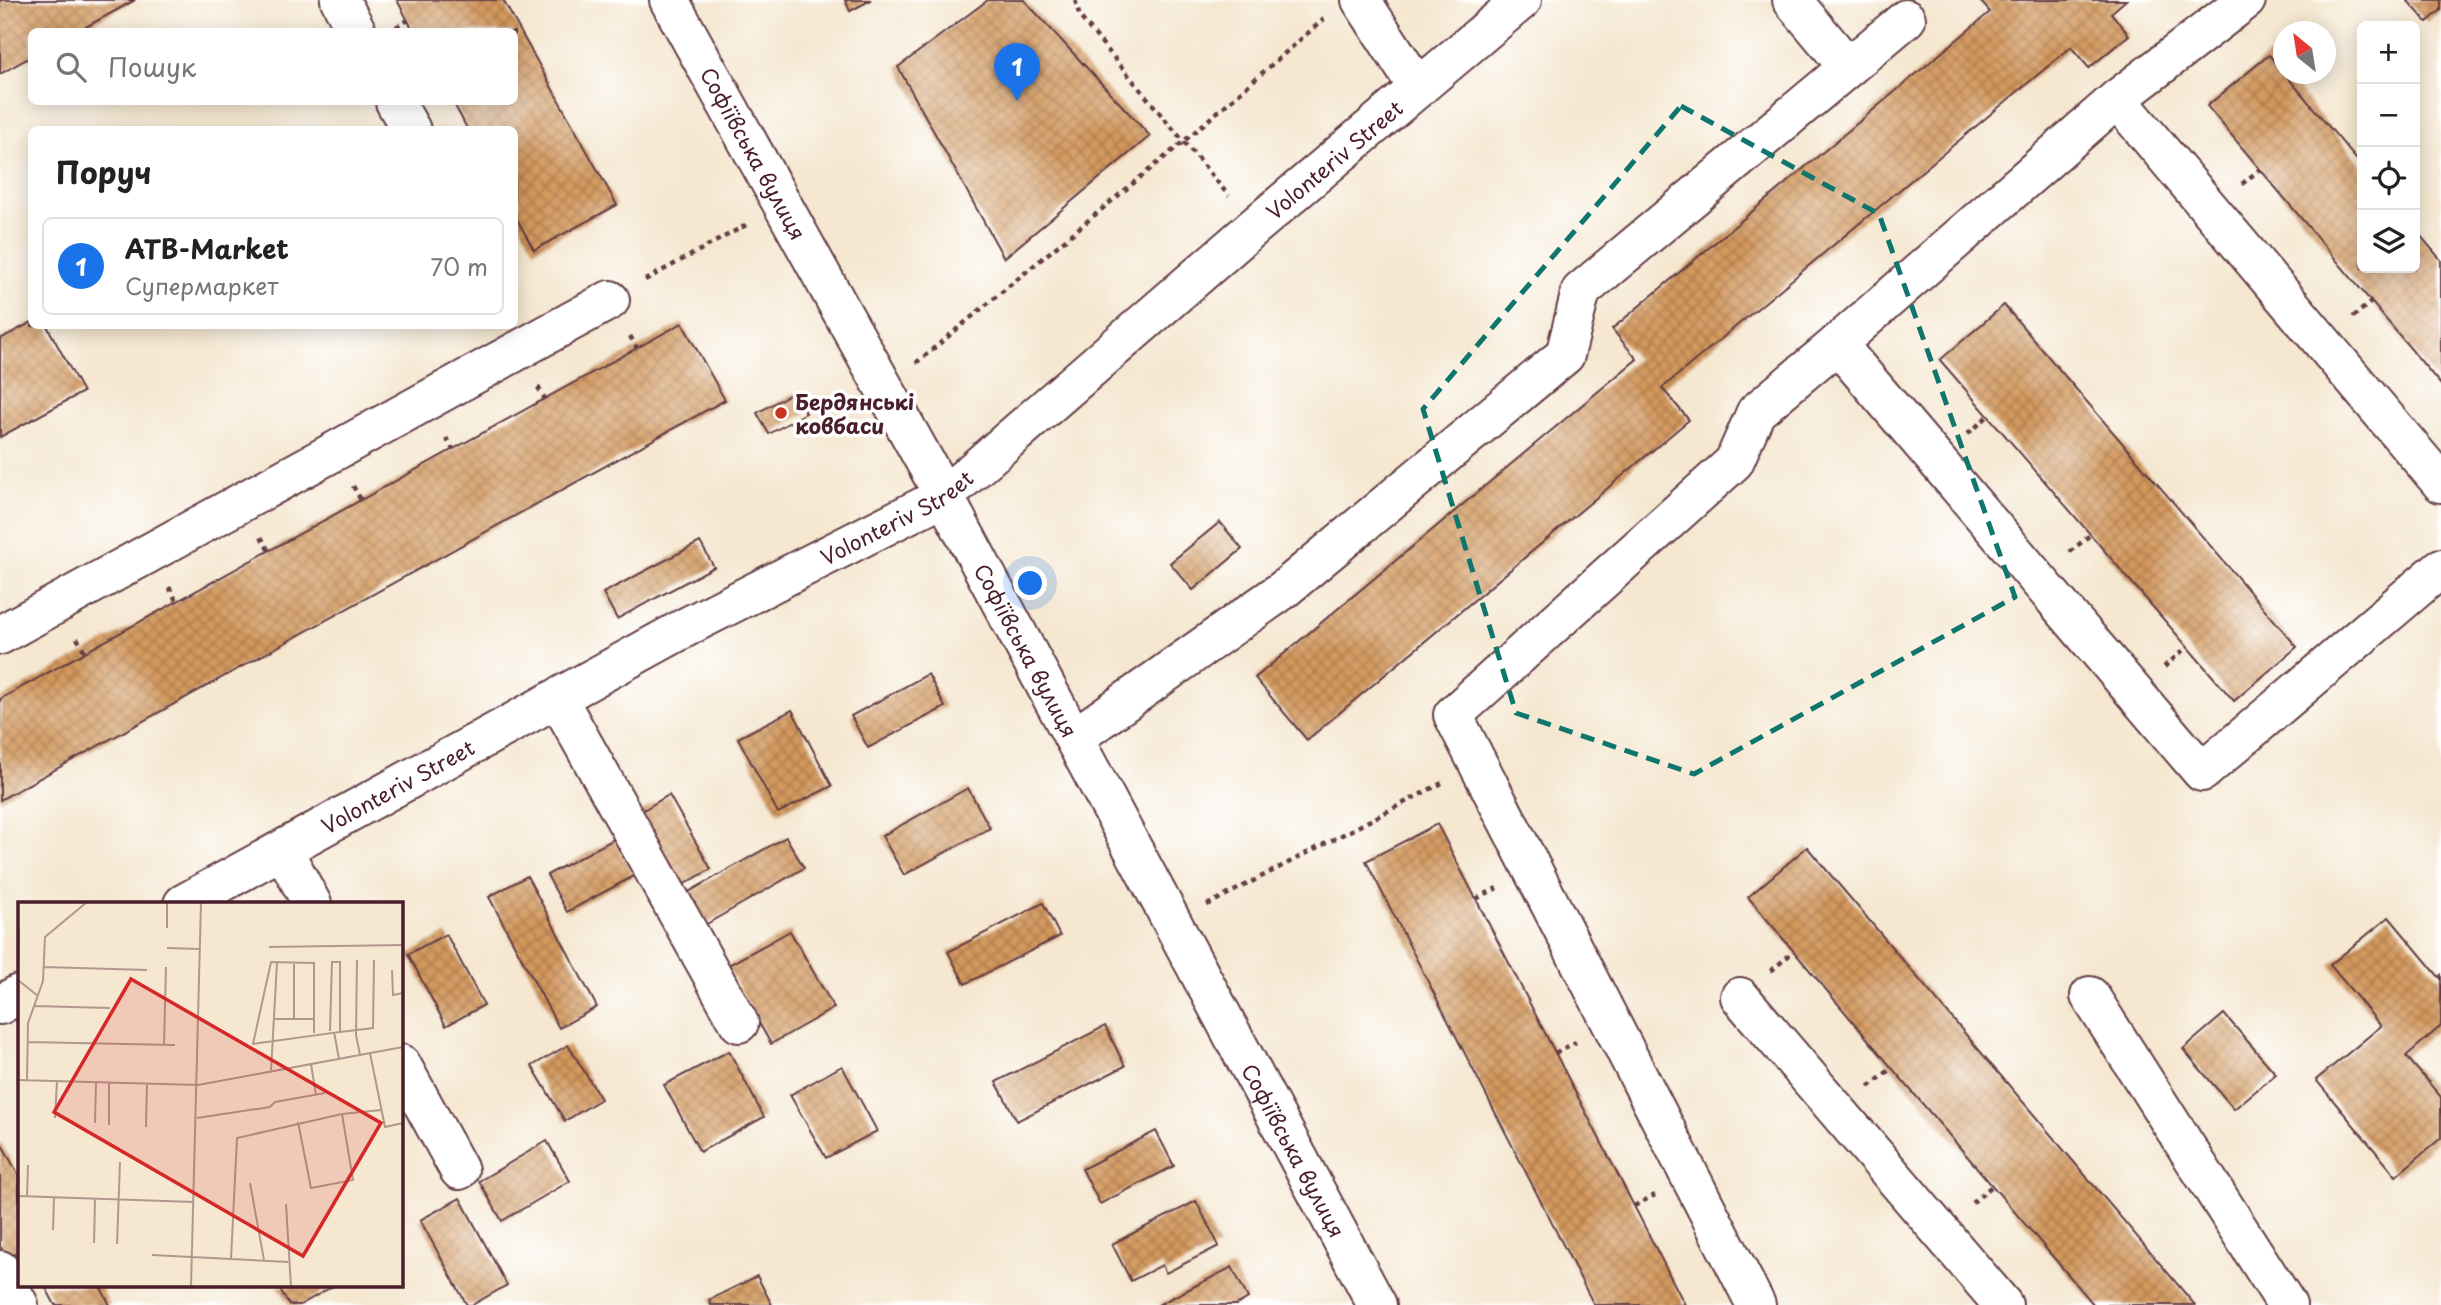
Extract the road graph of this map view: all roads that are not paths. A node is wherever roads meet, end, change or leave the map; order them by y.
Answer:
1 (340, 0) edge
2 (669, 0) edge
3 (1361, 0) edge
4 (1522, 0) edge
5 (1792, 0) edge
6 (2246, 0) edge
7 (1906, 19) dead end
8 (355, 28) edge
9 (1849, 67) junction
10 (1418, 88) junction
11 (2117, 99) junction
12 (397, 105) edge
13 (409, 126) edge
14 (610, 300) road end
15 (522, 331) edge
16 (1837, 344) junction
17 (2441, 483) edge
18 (944, 496) junction
19 (2441, 568) edge
20 (0, 635) edge
21 (558, 699) junction
22 (1074, 738) junction
23 (282, 850) junction
24 (187, 902) edge
25 (311, 902) edge
26 (18, 995) edge
27 (2090, 996) dead end
28 (1740, 997) dead end
29 (0, 1005) edge
30 (739, 1023) dead end
31 (402, 1066) edge
32 (459, 1170) dead end
33 (0, 1269) edge
34 (19, 1305) edge
35 (1377, 1305) edge
36 (1756, 1305) edge
37 (2003, 1305) edge
38 (2287, 1305) edge

1 - 8 street
2 - 18 street, Софіївська вулиця
3 - 10 street
4 - 10 street, Volonteriv Street
5 - 9 street
6 - 11 street
7 - 9 street
9 - 22 street
10 - 18 street, Volonteriv Street
11 - 16 street
11 - 17 street
12 - 13 street
14 - 15 street
15 - 20 street
16 - 19 street
16 - 36 street
18 - 21 street, Volonteriv Street
18 - 22 street, Софіївська вулиця
21 - 23 street, Volonteriv Street
21 - 30 street
22 - 35 street, Софіївська вулиця
23 - 24 street, Volonteriv Street
23 - 25 street
26 - 29 street
27 - 38 street
28 - 37 street
31 - 32 street
33 - 34 street

